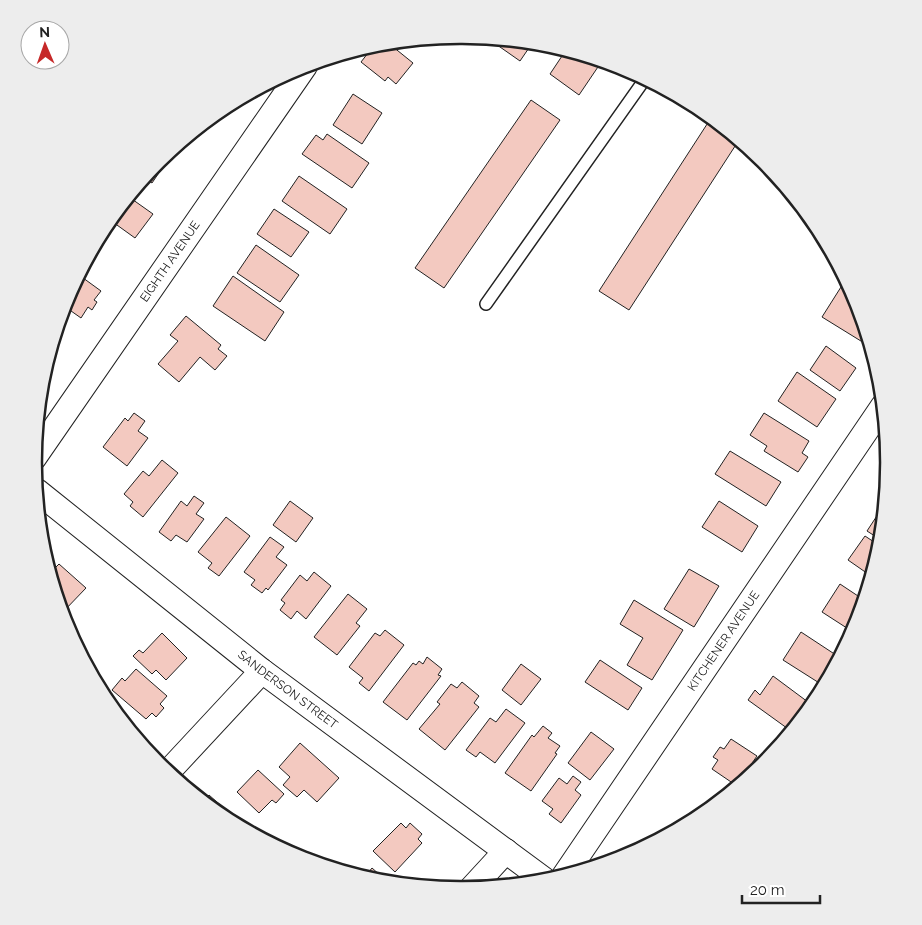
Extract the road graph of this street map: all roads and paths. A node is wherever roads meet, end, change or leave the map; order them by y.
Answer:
1 (297, 78) edge
2 (641, 85) edge
3 (486, 304) dead end
4 (877, 415) edge
5 (43, 446) edge
6 (44, 497) edge
7 (262, 671) junction
8 (174, 766) edge
9 (506, 851) junction
10 (570, 867) edge
11 (537, 874) edge
12 (479, 880) edge

1 - 5 street, EIGHTH AVENUE
2 - 3 lane
4 - 10 street, KITCHENER AVENUE
6 - 7 street, SANDERSON STREET
7 - 8 street
7 - 9 street, SANDERSON STREET
9 - 11 street, SANDERSON STREET
9 - 12 street

